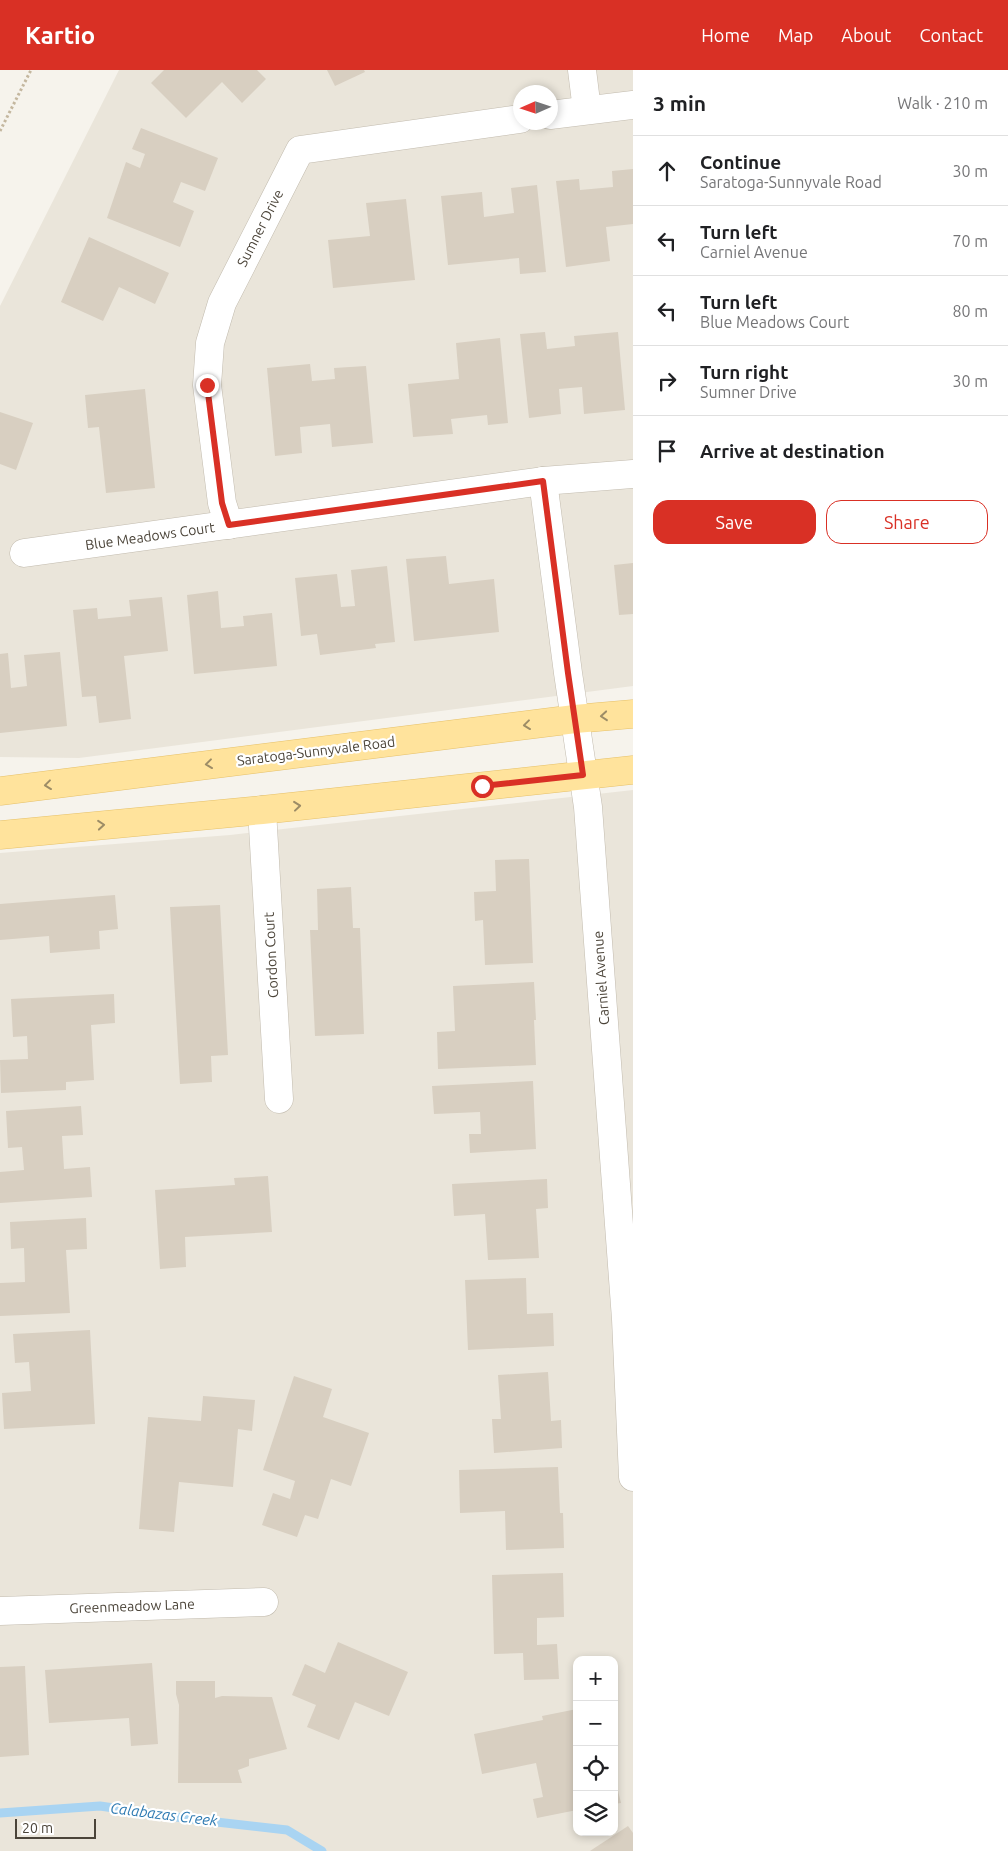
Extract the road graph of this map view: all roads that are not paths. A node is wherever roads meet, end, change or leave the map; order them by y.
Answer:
1 (582, 70) edge
2 (633, 105) edge
3 (587, 110) junction
4 (558, 114) edge
5 (513, 121) edge
6 (633, 474) edge
7 (543, 481) junction
8 (229, 525) junction
9 (24, 553) dead end
10 (633, 714) edge
11 (575, 719) junction
12 (633, 770) edge
13 (583, 775) junction
14 (0, 791) edge
15 (262, 810) junction
16 (0, 835) edge
17 (279, 1099) dead end
18 (633, 1476) edge
19 (264, 1602) dead end
20 (0, 1611) edge

1 - 3 street
2 - 3 street
3 - 4 street
5 - 8 street, Sumner Drive
6 - 7 street, Blue Meadows Court
7 - 8 street, Blue Meadows Court
7 - 11 street, Carniel Avenue
8 - 9 street, Blue Meadows Court
10 -> 11 main road, Saratoga-Sunnyvale Road
11 - 13 street, Carniel Avenue
11 -> 14 main road, Saratoga-Sunnyvale Road
12 - 13 main road
15 -> 13 main road
13 - 18 street, Carniel Avenue
16 -> 15 main road
15 - 17 street, Gordon Court
19 - 20 street, Greenmeadow Lane

